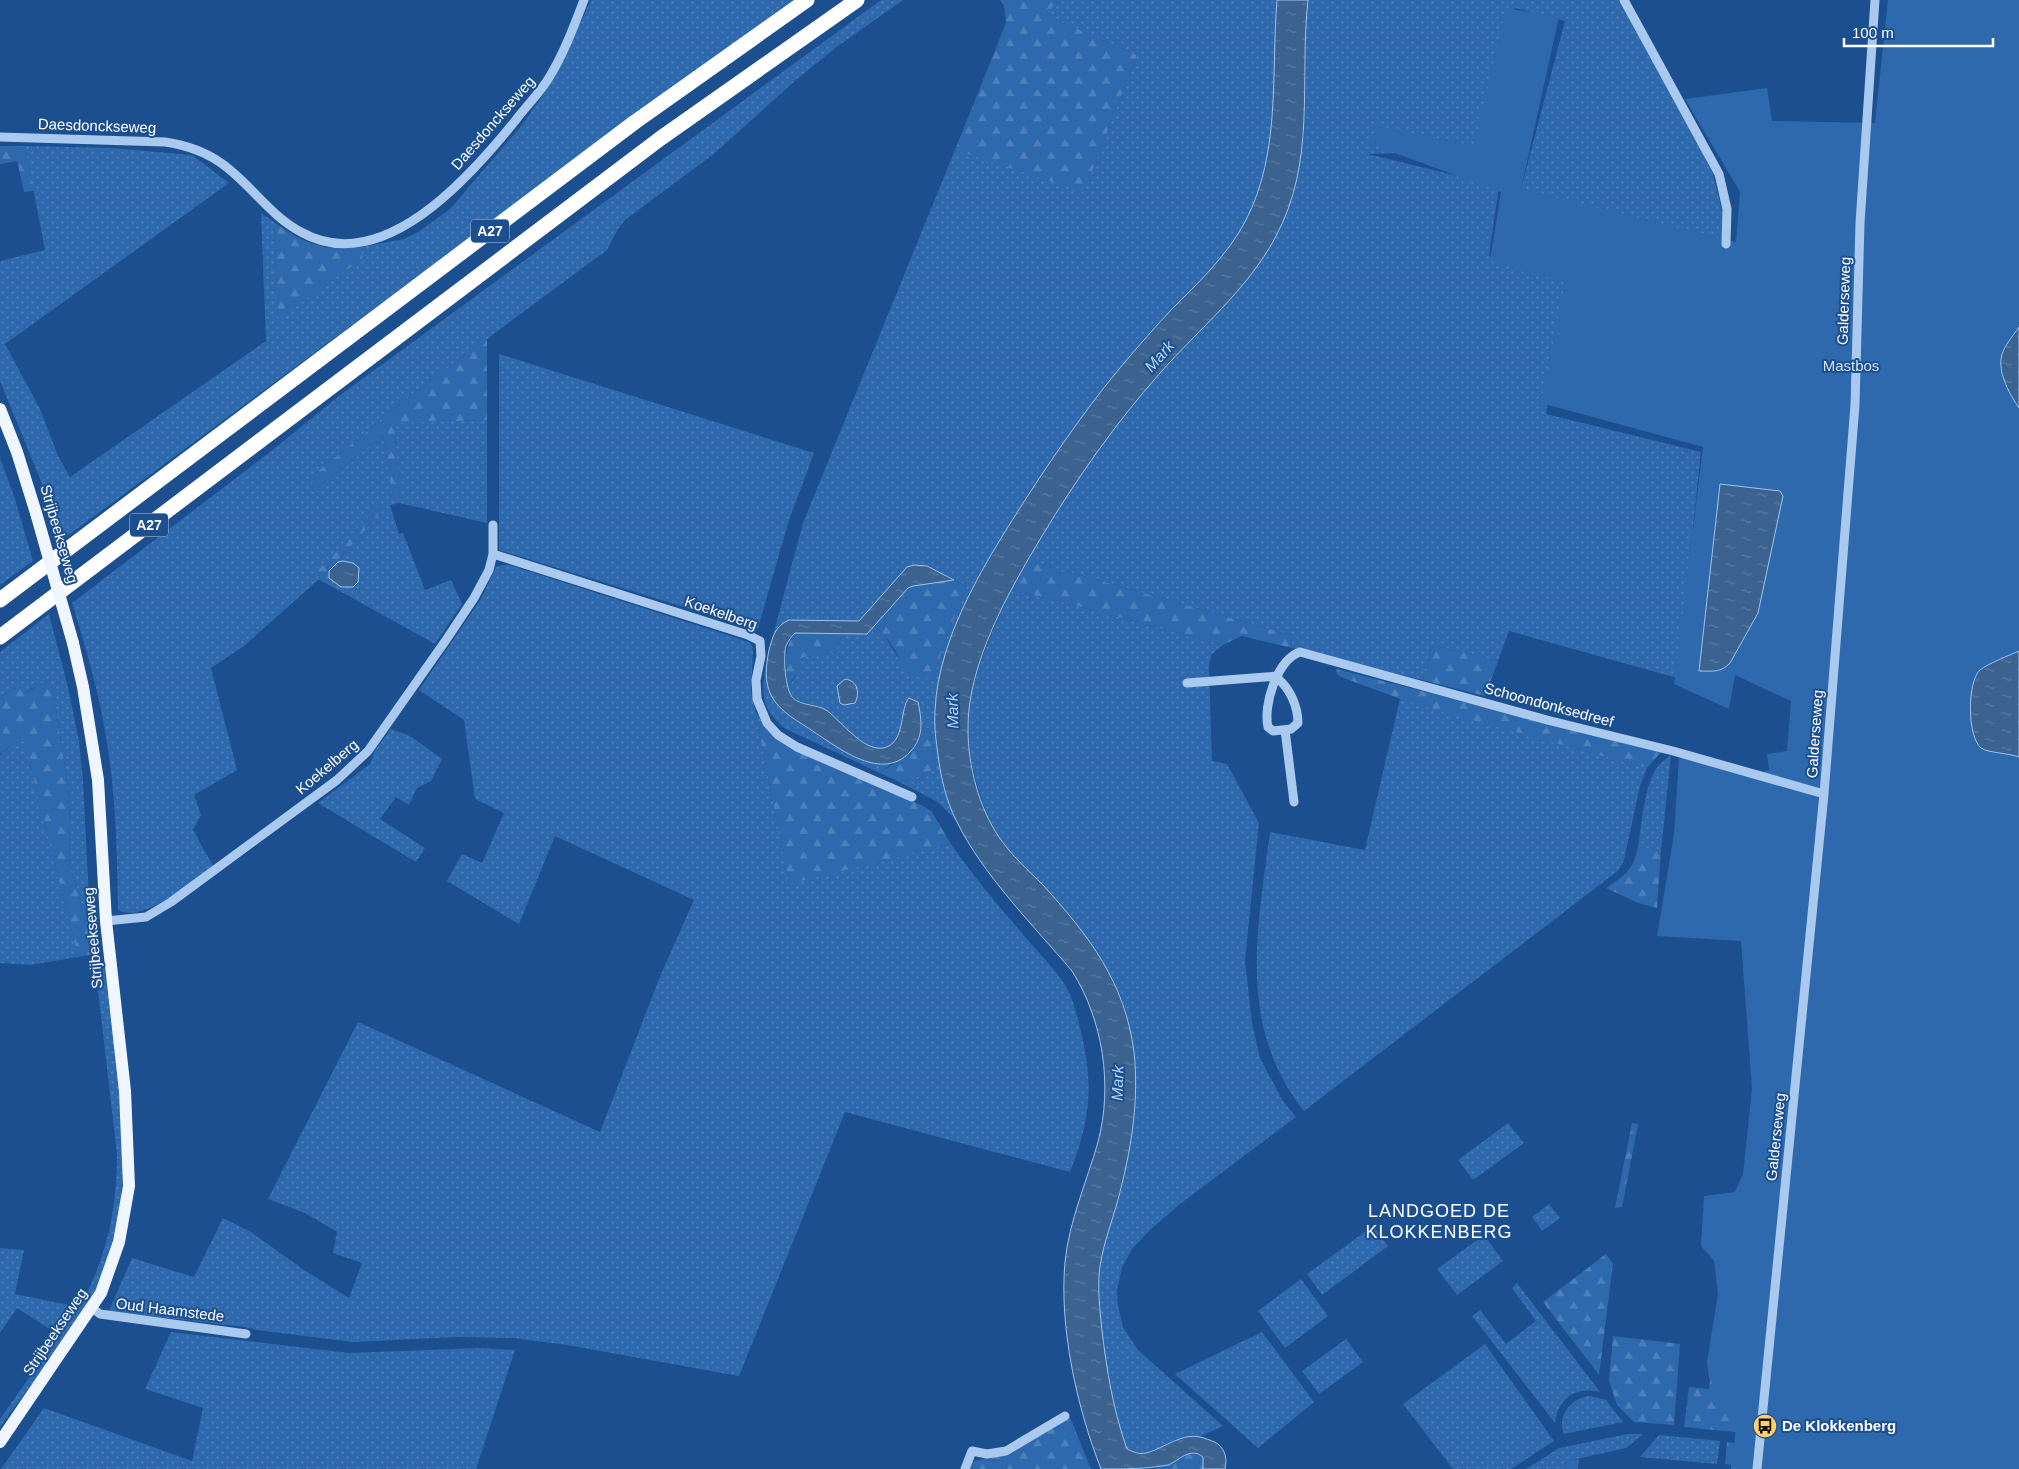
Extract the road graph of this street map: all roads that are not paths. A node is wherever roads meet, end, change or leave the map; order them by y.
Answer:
1 (584, 0) edge
2 (807, 0) edge
3 (857, 0) edge
4 (1624, 0) edge
5 (1875, 0) edge
6 (0, 138) edge
7 (1726, 244) dead end
8 (0, 409) edge
9 (493, 525) dead end
10 (493, 554) junction
11 (0, 600) edge
12 (0, 637) edge
13 (1278, 677) junction
14 (1187, 683) dead end
15 (1284, 730) junction
16 (1824, 794) junction
17 (912, 797) dead end
18 (1294, 802) dead end
19 (106, 921) junction
20 (92, 1308) junction
21 (246, 1334) dead end
22 (1065, 1416) dead end
23 (0, 1442) edge
24 (965, 1469) edge
25 (1756, 1469) edge

1 - 6 street, Daesdonckseweg
2 - 11 highway, A27
3 - 12 highway, A27
4 - 7 street
5 - 16 street, Galderseweg
8 - 19 main road, Strijbeekseweg, bridge
9 - 10 street, Koekelberg
10 - 17 street, Koekelberg
10 - 19 street, Koekelberg
13 - 14 street
13 - 15 street
13 - 15 street, Schoondonksedreef
13 - 16 street, Schoondonksedreef
15 - 18 street
16 - 25 street, Galderseweg
19 - 20 main road, Strijbeekseweg
20 - 21 street, Oud Haamstede
20 - 23 main road, Strijbeekseweg
22 - 24 street

